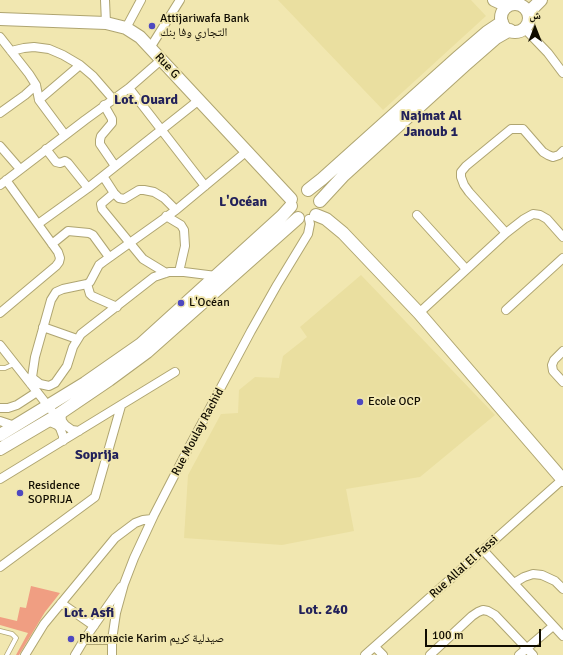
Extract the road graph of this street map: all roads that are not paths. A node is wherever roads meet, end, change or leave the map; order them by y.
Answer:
1 (105, 0) edge
2 (141, 0) edge
3 (180, 0) edge
4 (494, 0) edge
5 (541, 0) edge
6 (516, 4) edge
7 (528, 13) junction
8 (0, 19) edge
9 (106, 23) junction
10 (506, 26) junction
11 (126, 28) junction
12 (524, 28) junction
13 (1, 39) edge
14 (150, 48) junction
15 (11, 51) junction
16 (161, 60) junction
17 (80, 65) junction
18 (563, 73) edge
19 (36, 85) junction
20 (129, 88) junction
21 (113, 99) junction
22 (39, 100) junction
23 (200, 100) junction
24 (104, 105) junction
25 (0, 113) edge
26 (161, 130) junction
27 (66, 135) junction
28 (0, 146) edge
29 (46, 149) junction
30 (247, 151) junction
31 (562, 155) edge
32 (115, 166) junction
33 (20, 169) junction
34 (103, 176) junction
35 (3, 183) edge
36 (205, 186) junction
37 (88, 188) junction
38 (308, 190) junction
39 (114, 193) junction
40 (320, 201) junction
41 (291, 203) junction
42 (176, 210) junction
43 (416, 215) dead end
44 (166, 216) junction
45 (308, 217) junction
46 (38, 224) junction
47 (506, 233) junction
48 (563, 237) edge
49 (130, 243) junction
50 (52, 244) junction
51 (109, 257) junction
52 (563, 258) edge
53 (466, 269) junction
54 (179, 272) junction
55 (166, 273) junction
56 (216, 276) junction
57 (87, 284) junction
58 (117, 307) junction
59 (506, 310) dead end
60 (0, 313) edge
61 (419, 313) junction
62 (43, 328) junction
63 (78, 339) junction
64 (0, 345) edge
65 (563, 351) edge
66 (14, 363) junction
67 (0, 368) edge
68 (175, 372) dead end
69 (31, 380) junction
70 (563, 382) edge
71 (37, 392) junction
72 (121, 406) junction
73 (0, 408) edge
74 (54, 414) junction
75 (0, 421) edge
76 (15, 426) junction
77 (79, 431) junction
78 (0, 435) edge
79 (63, 441) junction
80 (0, 449) edge
81 (0, 479) edge
82 (563, 479) edge
83 (152, 519) junction
84 (483, 550) junction
85 (0, 567) edge
86 (514, 583) junction
87 (124, 584) junction
88 (563, 589) edge
89 (60, 603) junction
90 (94, 626) junction
91 (553, 626) junction
92 (1, 632) edge
93 (563, 636) edge
94 (0, 637) edge
95 (84, 640) junction
96 (112, 640) junction
97 (375, 647) junction
98 (528, 648) junction
99 (7, 655) edge
100 (26, 655) edge
101 (74, 655) edge
102 (112, 655) edge
103 (365, 655) edge
104 (383, 655) edge
105 (430, 655) edge
106 (519, 655) edge
107 (533, 655) edge

1 - 9 street
2 - 11 street
3 - 14 street
4 - 6 main road
5 - 7 main road
6 - 7 main road
6 - 10 main road
7 - 12 main road
8 - 9 main road, Rue G
9 - 11 main road, Rue G
10 - 12 main road
10 - 38 main road
10 - 40 main road
11 - 14 main road, Rue G
12 - 18 street
13 - 15 street
14 - 16 main road, Rue G
15 - 17 street
15 - 19 street
16 - 20 street
16 - 23 main road, Rue G
17 - 21 street
17 - 22 street
19 - 22 street
19 - 25 street
20 - 21 street
20 - 26 street
21 - 24 street
22 - 27 street
23 - 26 street
23 - 30 main road, Rue G
24 - 27 street
24 - 32 street
26 - 32 street
26 - 36 street
27 - 29 street
28 - 33 street
29 - 33 street
29 - 37 street
30 - 36 street
30 - 41 main road, Rue G
31 - 47 street
32 - 34 street
33 - 35 street
34 - 37 street
34 - 39 street
35 - 46 street
36 - 42 street
37 - 46 street
38 - 40 main road
38 - 41 main road
39 - 42 street
39 - 49 street
40 - 45 main road
41 - 45 main road
41 - 56 main road
42 - 44 street
43 - 53 street
44 - 49 street
44 - 54 street
45 - 61 main road
45 - 74 main road
45 - 83 street, Rue Moulay Rachid
46 - 50 street
47 - 48 street
47 - 53 street
49 - 51 street
49 - 55 street
50 - 51 street
50 - 60 street
51 - 57 street
52 - 59 street
53 - 61 street
54 - 55 street
54 - 56 street
55 - 58 street
56 - 74 main road
57 - 58 street
57 - 62 street
58 - 63 street
61 - 82 main road
62 - 63 street
62 - 69 street
63 - 69 street
64 - 66 street
65 - 70 street
66 - 67 lane
66 - 69 street
68 - 72 street
69 - 71 street
71 - 73 street
71 - 74 street
72 - 77 street
72 - 85 street
74 - 76 main road
74 - 77 street
74 - 79 street
74 - 80 main road
75 - 76 street
76 - 78 main road
77 - 79 street
79 - 81 street
82 - 84 street, Rue Allal El Fassi
83 - 87 street, Rue Moulay Rachid
83 - 89 street
84 - 86 street
84 - 97 street, Rue Allal El Fassi
86 - 88 street
86 - 91 street
87 - 90 street
87 - 96 street, Rue Moulay Rachid
89 - 90 street
89 - 100 street
90 - 95 street
91 - 93 street
91 - 98 street
92 - 94 lane
92 - 99 lane
95 - 96 street
95 - 101 street
96 - 102 street, Rue Moulay Rachid
97 - 103 street, Rue Allal El Fassi
97 - 104 street
98 - 105 street
98 - 106 street
98 - 107 street

